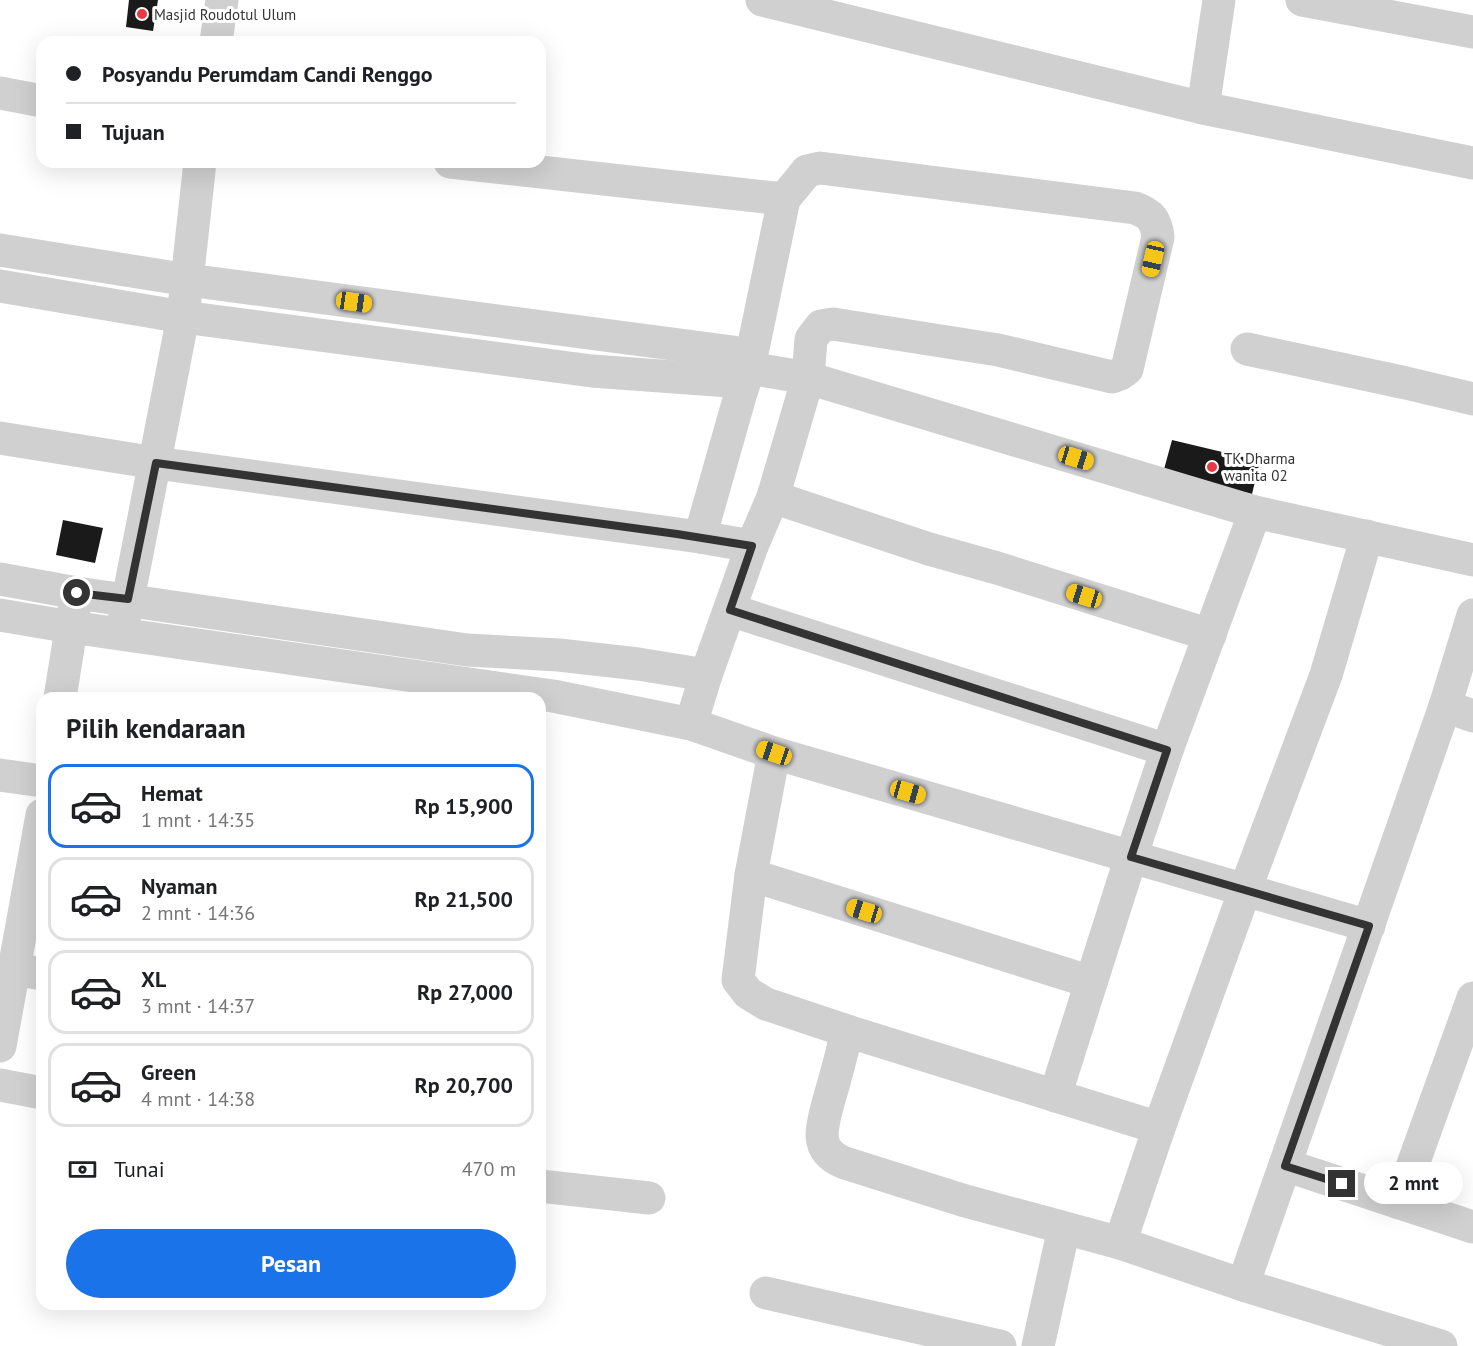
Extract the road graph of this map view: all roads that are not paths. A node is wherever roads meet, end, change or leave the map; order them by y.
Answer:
1 (222, 0) edge
2 (762, 0) edge
3 (1219, 0) edge
4 (1302, 0) edge
5 (856, 11) edge
6 (1473, 32) edge
7 (217, 36) edge
8 (0, 93) edge
9 (36, 100) edge
10 (1203, 108) junction
11 (1473, 163) edge
12 (199, 168) edge
13 (504, 168) edge
14 (784, 199) junction
15 (0, 250) edge
16 (188, 280) junction
17 (0, 286) edge
18 (183, 316) junction
19 (1247, 349) dead end
20 (749, 368) junction
21 (808, 378) junction
22 (1473, 399) edge
23 (0, 438) edge
24 (156, 463) junction
25 (773, 497) junction
26 (1255, 512) junction
27 (1367, 536) junction
28 (700, 537) junction
29 (752, 546) junction
30 (1473, 560) edge
31 (0, 579) edge
32 (77, 593) junction
33 (128, 599) junction
34 (730, 610) junction
35 (0, 615) edge
36 (1473, 615) edge
37 (252, 618) junction
38 (71, 627) junction
39 (315, 627) junction
40 (122, 634) junction
41 (1210, 635) junction
42 (467, 650) junction
43 (248, 652) junction
44 (559, 655) junction
45 (310, 662) junction
46 (638, 664) junction
47 (706, 675) junction
48 (462, 682) junction
49 (61, 692) edge
50 (527, 692) edge
51 (546, 695) edge
52 (553, 696) junction
53 (629, 711) junction
54 (1459, 711) edge
55 (691, 724) junction
56 (1167, 750) junction
57 (774, 753) junction
58 (0, 775) edge
59 (36, 780) edge
60 (1131, 857) junction
61 (751, 876) junction
62 (36, 882) edge
63 (1245, 890) junction
64 (1369, 926) junction
65 (28, 972) edge
66 (1091, 982) junction
67 (1473, 998) edge
68 (847, 1031) junction
69 (0, 1046) edge
70 (0, 1084) edge
71 (36, 1092) edge
72 (1055, 1096) junction
73 (1159, 1128) junction
74 (1285, 1166) junction
75 (546, 1187) edge
76 (649, 1198) dead end
77 (1399, 1203) junction
78 (1473, 1227) edge
79 (1064, 1228) junction
80 (1120, 1243) junction
81 (1243, 1285) junction
82 (766, 1293) dead end
83 (1000, 1346) edge
84 (1038, 1346) edge
85 (1441, 1346) edge

1 - 7 street
2 - 5 street
3 - 10 street
4 - 6 street
5 - 10 street
8 - 9 street
10 - 11 street
12 - 16 street
13 - 14 street
14 - 20 street
14 - 21 street
15 - 16 street
16 - 18 street
16 - 20 street
17 - 18 street
18 - 20 street
18 - 24 street
19 - 22 street
20 - 21 street
20 - 28 street
21 - 25 street
21 - 26 street
23 - 24 street
24 - 28 street
24 - 33 street
25 - 29 street
25 - 41 street
26 - 27 street
26 - 41 street
27 - 30 street
27 - 63 street
28 - 29 street
29 - 34 street
31 - 32 street
32 - 33 street
32 - 38 street
33 - 37 street
33 - 40 street
34 - 47 street
34 - 56 street
35 - 38 street
36 - 54 street
37 - 39 street
37 - 43 street
38 - 40 street
38 - 49 street
39 - 42 street
39 - 45 street
40 - 43 street
41 - 56 street
42 - 44 street
42 - 48 street
43 - 45 street
44 - 46 street
44 - 52 street
45 - 48 street
46 - 47 street
46 - 53 street
47 - 55 street
48 - 50 street
51 - 52 street
52 - 53 street
53 - 55 street
54 - 64 street
55 - 57 street
56 - 60 street
57 - 60 street
57 - 61 street
58 - 59 street
60 - 63 street
60 - 66 street
61 - 66 street
61 - 68 street
62 - 65 street
63 - 64 street
63 - 73 street
64 - 74 street
65 - 69 street
66 - 72 street
67 - 77 street
68 - 72 street
68 - 79 street
70 - 71 street
72 - 73 street
73 - 80 street
74 - 77 street
74 - 81 street
75 - 76 street
77 - 78 street
79 - 80 street
79 - 84 street
80 - 81 street
81 - 85 street
82 - 83 street

